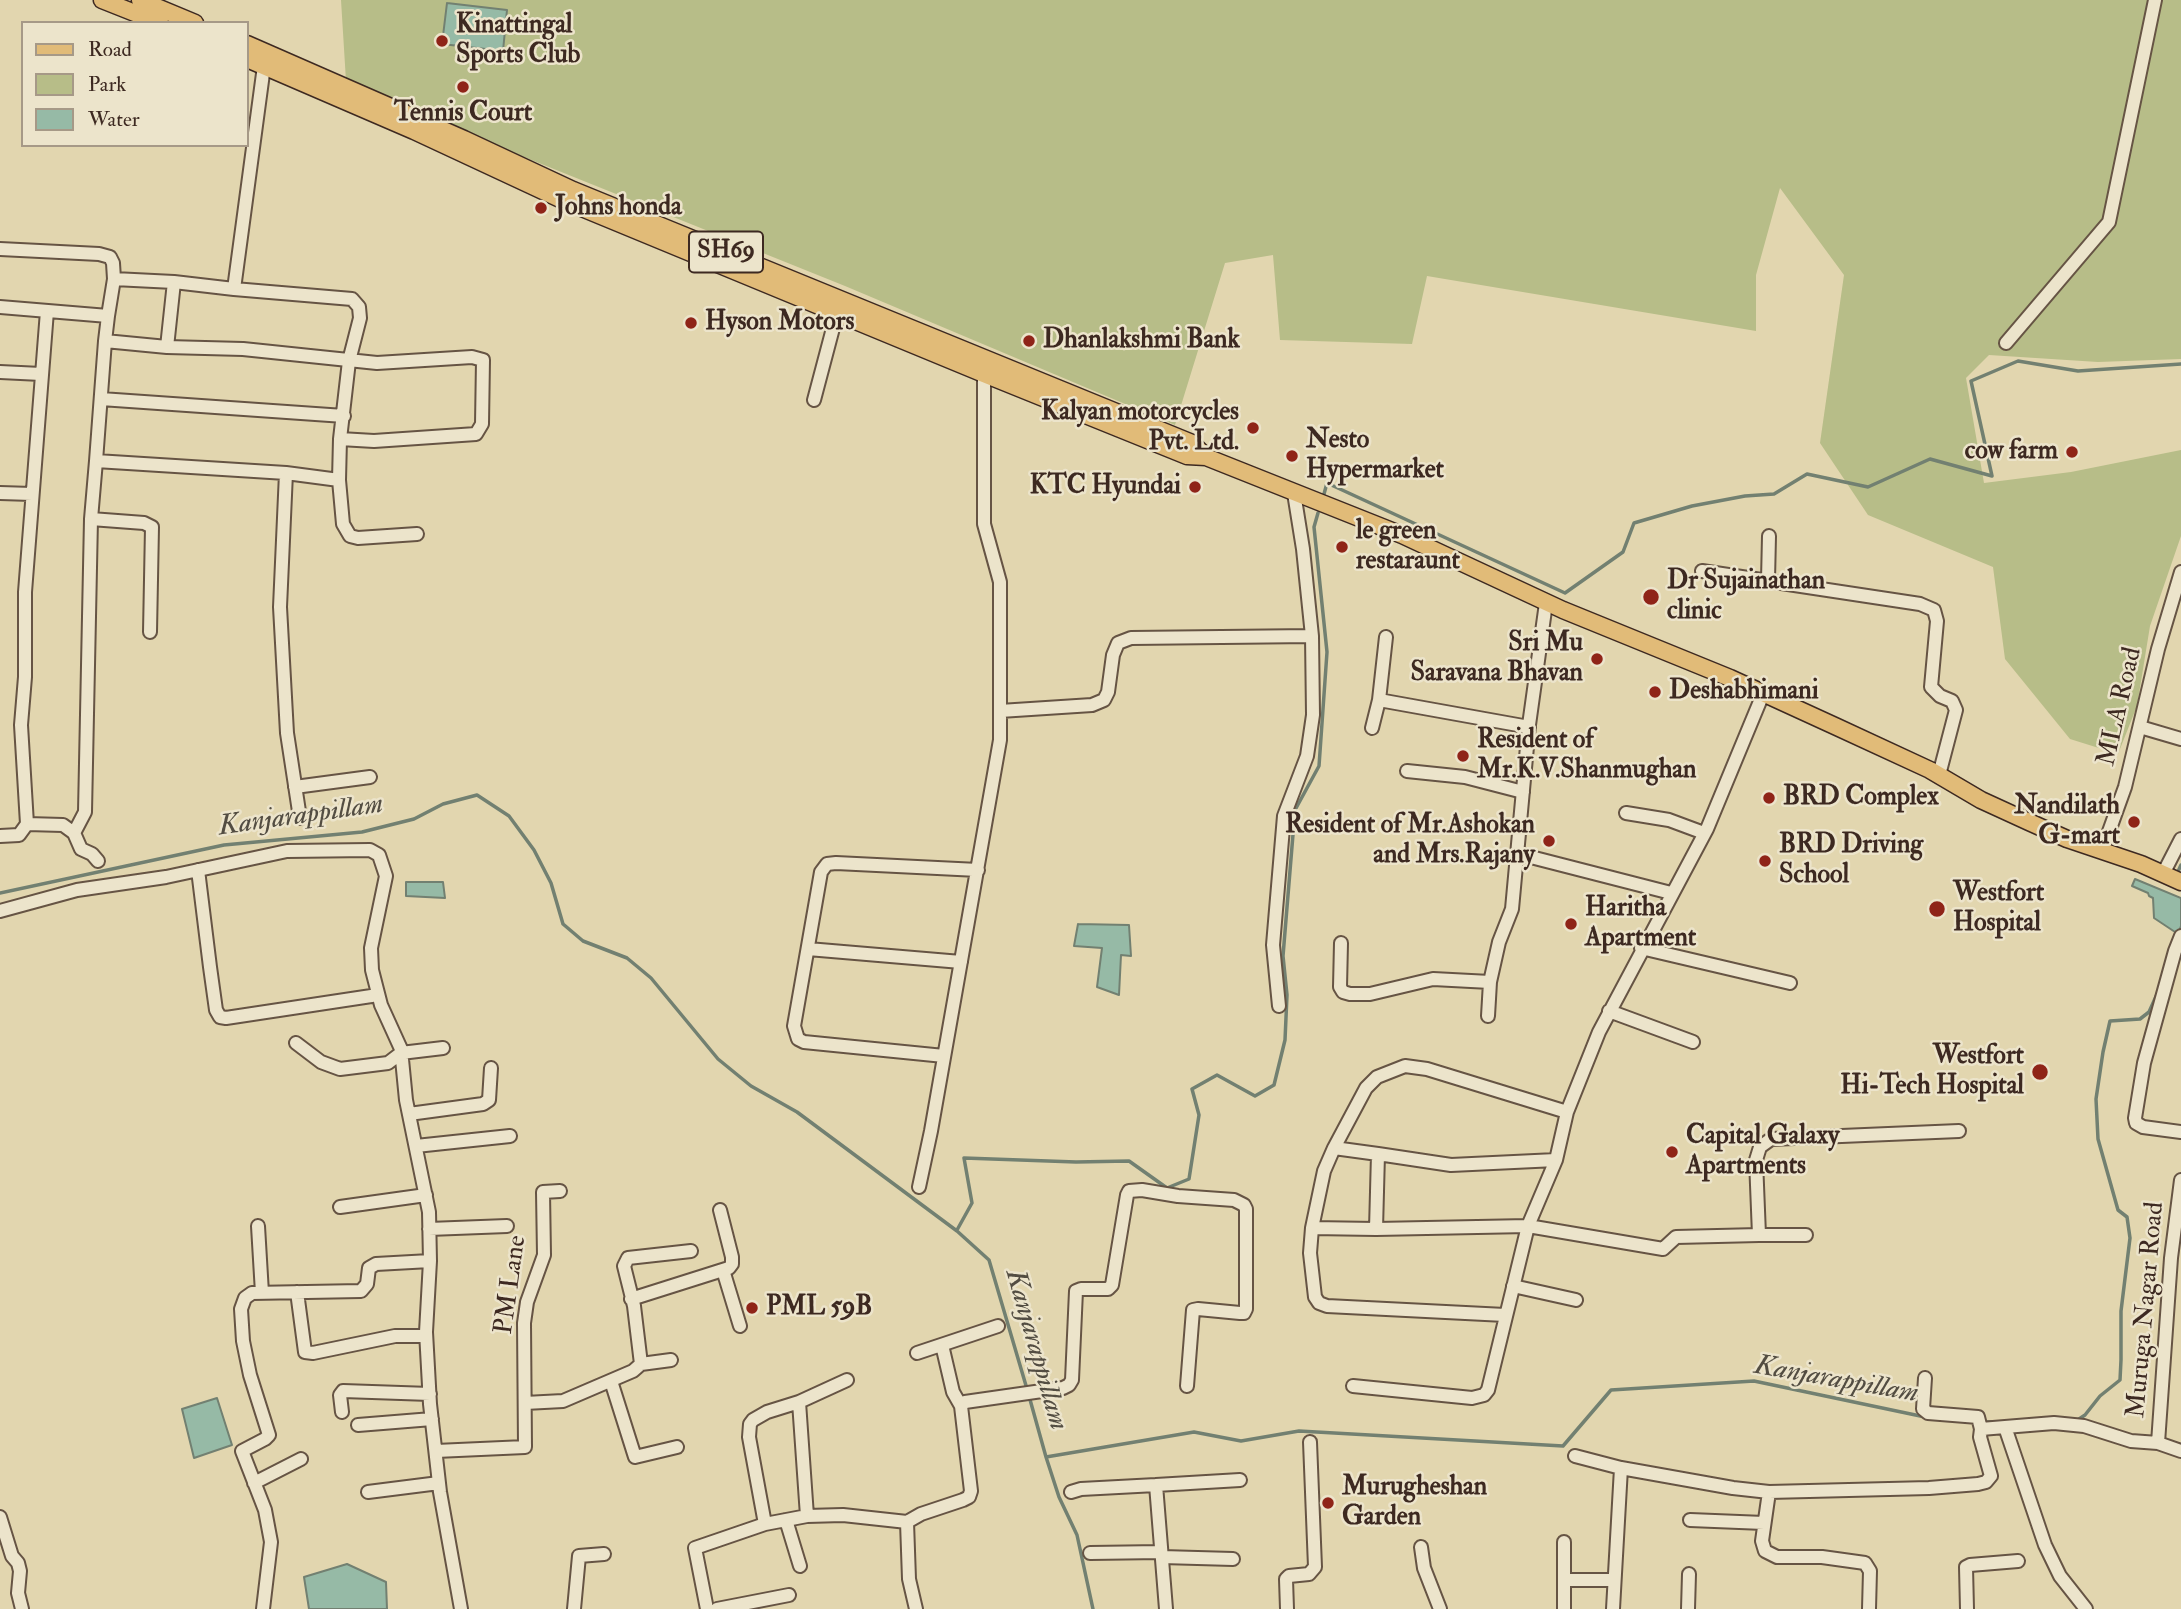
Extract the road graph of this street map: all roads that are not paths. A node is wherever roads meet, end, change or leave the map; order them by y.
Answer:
1 (102, 0) edge
2 (140, 0) edge
3 (2155, 0) edge
4 (155, 21) edge
5 (190, 21) edge
6 (248, 44) edge
7 (248, 59) edge
8 (264, 66) junction
9 (0, 249) edge
10 (114, 279) junction
11 (174, 282) junction
12 (234, 289) junction
13 (0, 307) edge
14 (47, 311) junction
15 (837, 313) junction
16 (108, 316) junction
17 (105, 341) junction
18 (2006, 343) dead end
19 (167, 347) junction
20 (349, 360) junction
21 (0, 372) edge
22 (41, 374) junction
23 (984, 374) junction
24 (101, 399) junction
25 (814, 400) dead end
26 (344, 416) junction
27 (341, 439) junction
28 (1206, 457) junction
29 (96, 461) junction
30 (286, 474) junction
31 (339, 480) junction
32 (0, 493) edge
33 (1294, 493) junction
34 (32, 494) junction
35 (91, 519) junction
36 (417, 534) dead end
37 (1769, 536) dead end
38 (1702, 571) dead end
39 (2181, 572) edge
40 (1768, 580) junction
41 (1546, 603) junction
42 (150, 632) dead end
43 (1312, 636) junction
44 (1386, 637) dead end
45 (1763, 694) junction
46 (1379, 700) junction
47 (1000, 712) junction
48 (2140, 726) junction
49 (1529, 727) junction
50 (1373, 728) dead end
51 (2181, 739) edge
52 (1407, 771) dead end
53 (1939, 775) junction
54 (370, 777) dead end
55 (295, 787) junction
56 (1523, 792) junction
57 (1626, 813) dead end
58 (300, 818) dead end
59 (27, 824) junction
60 (74, 833) junction
61 (1704, 833) junction
62 (0, 836) edge
63 (2181, 839) edge
64 (2102, 851) junction
65 (1519, 854) junction
66 (98, 861) dead end
67 (198, 870) junction
68 (978, 870) junction
69 (2174, 879) edge
70 (1671, 893) junction
71 (0, 911) edge
72 (2181, 936) edge
73 (1341, 943) dead end
74 (1641, 948) junction
75 (808, 949) junction
76 (961, 962) junction
77 (1490, 982) junction
78 (1790, 983) dead end
79 (378, 995) junction
80 (1279, 1006) dead end
81 (1609, 1011) junction
82 (1488, 1016) dead end
83 (1693, 1042) dead end
84 (296, 1043) dead end
85 (443, 1048) dead end
86 (401, 1053) junction
87 (944, 1056) junction
88 (491, 1068) dead end
89 (1567, 1111) junction
90 (409, 1114) junction
91 (1959, 1131) dead end
92 (2181, 1132) edge
93 (510, 1136) dead end
94 (415, 1146) junction
95 (1334, 1148) junction
96 (1378, 1154) junction
97 (1556, 1160) junction
98 (2181, 1180) edge
99 (919, 1187) dead end
100 (560, 1191) dead end
101 (426, 1195) junction
102 (2180, 1201) edge
103 (340, 1206) dead end
104 (720, 1210) dead end
105 (258, 1226) dead end
106 (506, 1226) dead end
107 (1528, 1226) junction
108 (1312, 1228) junction
109 (429, 1229) junction
110 (1376, 1229) junction
111 (1759, 1235) junction
112 (1807, 1235) dead end
113 (691, 1251) dead end
114 (430, 1261) junction
115 (723, 1270) junction
116 (1513, 1286) junction
117 (297, 1292) junction
118 (262, 1293) junction
119 (631, 1299) junction
120 (1576, 1300) dead end
121 (2174, 1309) edge
122 (1504, 1315) junction
123 (740, 1326) dead end
124 (998, 1326) dead end
125 (426, 1336) junction
126 (942, 1345) junction
127 (917, 1353) dead end
128 (671, 1360) dead end
129 (641, 1364) junction
130 (1924, 1378) dead end
131 (847, 1380) dead end
132 (611, 1381) junction
133 (1187, 1386) dead end
134 (1353, 1386) dead end
135 (430, 1394) junction
136 (799, 1402) junction
137 (525, 1403) junction
138 (961, 1406) junction
139 (342, 1412) dead end
140 (432, 1419) junction
141 (1980, 1423) junction
142 (358, 1425) dead end
143 (2005, 1427) junction
144 (1310, 1442) dead end
145 (2158, 1443) junction
146 (677, 1447) dead end
147 (436, 1451) junction
148 (2181, 1451) edge
149 (1575, 1456) dead end
150 (301, 1459) dead end
151 (1621, 1468) junction
152 (1240, 1480) dead end
153 (254, 1483) junction
154 (439, 1483) junction
155 (1156, 1485) junction
156 (368, 1492) dead end
157 (1071, 1492) dead end
158 (1769, 1492) junction
159 (807, 1516) junction
160 (0, 1517) edge
161 (786, 1520) junction
162 (1690, 1520) dead end
163 (907, 1522) junction
164 (1764, 1522) junction
165 (765, 1524) junction
166 (1564, 1542) dead end
167 (1421, 1547) dead end
168 (1090, 1553) dead end
169 (604, 1554) dead end
170 (1161, 1554) junction
171 (1233, 1559) dead end
172 (2018, 1561) dead end
173 (800, 1566) dead end
174 (1689, 1574) dead end
175 (1565, 1580) junction
176 (1613, 1580) junction
177 (789, 1595) dead end
178 (22, 1609) edge
179 (263, 1609) edge
180 (461, 1609) edge
181 (574, 1609) edge
182 (707, 1609) edge
183 (717, 1609) edge
184 (916, 1609) edge
185 (1166, 1609) edge
186 (1287, 1609) edge
187 (1440, 1609) edge
188 (1564, 1609) edge
189 (1613, 1609) edge
190 (1688, 1609) edge
191 (1869, 1609) edge
192 (1968, 1609) edge
193 (2085, 1609) edge

1 - 4 main road
2 - 5 main road
3 - 18 street
6 - 28 main road, SH69
7 - 8 main road
8 - 12 street
8 - 15 main road
9 - 10 street
10 - 11 street
10 - 16 street
11 - 12 street
11 - 19 street
12 - 20 street
13 - 14 street
14 - 16 street
14 - 22 street
15 - 23 main road
15 - 25 street
16 - 17 street
17 - 19 street
17 - 24 street
19 - 20 street
20 - 26 street
20 - 27 street
21 - 22 street
22 - 34 street
23 - 28 main road
23 - 47 street
24 - 26 street
24 - 29 street
26 - 27 street
27 - 31 street
28 - 33 main road, SH69
29 - 30 street
29 - 35 street
30 - 31 street
30 - 55 street
31 - 36 street
32 - 34 street
33 - 41 main road, SH69
33 - 43 street
34 - 59 street
35 - 42 street
35 - 60 street
37 - 40 street
38 - 40 street
39 - 48 street, MLA Road
40 - 53 street
41 - 45 main road, SH69
41 - 49 street
43 - 47 street
43 - 80 street
44 - 46 street
45 - 53 main road, SH69
45 - 61 street
46 - 49 street
46 - 50 street
47 - 68 street
48 - 51 street
48 - 64 street, MLA Road
49 - 56 street
52 - 56 street
53 - 64 main road, SH69
54 - 55 street
55 - 58 street
56 - 65 street
57 - 61 street
59 - 60 street
59 - 62 street
60 - 66 street
61 - 70 street
63 - 69 street
64 - 69 main road, SH69
65 - 70 street
65 - 77 street
67 - 71 street
67 - 79 street
67 - 79 street
68 - 75 street
68 - 76 street
70 - 74 street
72 - 92 street
73 - 77 street
74 - 78 street
74 - 81 street
75 - 76 street
75 - 87 street
76 - 87 street
77 - 82 street
79 - 86 street
81 - 83 street
81 - 89 street
84 - 86 street
85 - 86 street
86 - 90 street
87 - 99 street
88 - 90 street
89 - 95 street
89 - 97 street
90 - 94 street
91 - 111 street
93 - 94 street
94 - 101 street
95 - 96 street
95 - 108 street
96 - 97 street
96 - 110 street
97 - 107 street
98 - 102 street, Muruga Nagar Road
100 - 137 street, PM Lane
101 - 103 street
101 - 109 street
102 - 121 street, Muruga Nagar Road
104 - 115 street
105 - 118 street
106 - 109 street
107 - 110 street
107 - 111 street
107 - 116 street
108 - 110 street
108 - 122 street
109 - 114 street
111 - 112 street
113 - 119 street
114 - 117 street
114 - 125 street
115 - 119 street
115 - 123 street
116 - 120 street
116 - 122 street
117 - 118 street
117 - 125 street
118 - 153 street
119 - 129 street
121 - 145 street, Muruga Nagar Road
122 - 134 street
124 - 126 street
125 - 135 street
126 - 127 street
126 - 138 street
128 - 129 street
129 - 132 street
130 - 141 street
131 - 136 street
132 - 137 street
132 - 146 street
133 - 138 street
135 - 139 street
135 - 140 street
136 - 159 street
136 - 165 street
137 - 147 street, PM Lane
138 - 163 street
140 - 142 street
140 - 147 street
141 - 143 street
141 - 158 street
143 - 145 street
143 - 193 street
144 - 186 street
145 - 148 street
147 - 154 street
149 - 151 street
150 - 153 street
151 - 158 street
151 - 176 street
152 - 155 street
153 - 179 street
154 - 156 street
154 - 180 street
155 - 157 street
155 - 170 street
158 - 164 street
159 - 161 street
159 - 163 street
160 - 178 street
161 - 165 street
161 - 173 street
162 - 164 street
163 - 184 street
164 - 191 street
165 - 182 street
166 - 175 street
167 - 187 street
168 - 170 street
169 - 181 street
170 - 171 street
170 - 185 street
172 - 192 street
174 - 190 street
175 - 176 street
175 - 188 street
176 - 189 street
177 - 183 street

